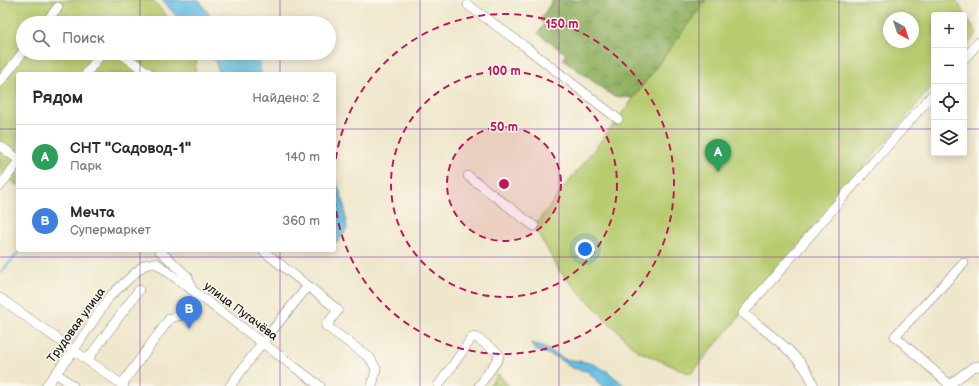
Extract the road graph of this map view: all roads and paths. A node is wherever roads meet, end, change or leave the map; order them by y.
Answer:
1 (468, 5) dead end
2 (58, 7) dead end
3 (51, 16) edge
4 (979, 42) edge
5 (967, 56) edge
6 (17, 60) edge
7 (97, 60) edge
8 (130, 60) edge
9 (88, 72) edge
10 (147, 72) edge
11 (0, 82) edge
12 (931, 96) edge
13 (618, 118) dead end
14 (0, 146) edge
15 (16, 159) edge
16 (16, 164) edge
17 (468, 176) dead end
18 (0, 186) edge
19 (534, 226) dead end
20 (161, 252) edge
21 (265, 252) edge
22 (964, 263) dead end
23 (144, 265) joint
24 (308, 286) junction
25 (139, 290) dead end
26 (195, 293) junction
27 (0, 298) edge
28 (262, 343) junction
29 (74, 350) junction
30 (87, 360) junction
31 (979, 366) edge
32 (56, 373) junction
33 (314, 384) edge
34 (123, 385) edge
35 (949, 385) edge
36 (46, 386) edge
37 (73, 386) edge
38 (230, 386) edge
39 (372, 386) edge
40 (438, 386) edge
41 (479, 386) edge
42 (814, 386) edge

1 - 13 street
2 - 3 street
4 - 5 street
6 - 11 street
7 - 9 street
8 - 10 street
12 - 42 street
14 - 15 street
16 - 18 street
17 - 19 street
20 - 26 street
21 - 24 street
22 - 35 street
23 - 26 street, улица Пугачёва
23 - 29 street, Трудовая улица
24 - 28 street
24 - 39 street
25 - 30 street
26 - 28 street, улица Пугачёва
26 - 34 street
27 - 29 street
28 - 33 street, улица Пугачёва
28 - 38 street
29 - 30 street
29 - 32 street, Трудовая улица
30 - 34 street
31 - 35 street
32 - 36 street, Трудовая улица
32 - 37 street
40 - 41 street

